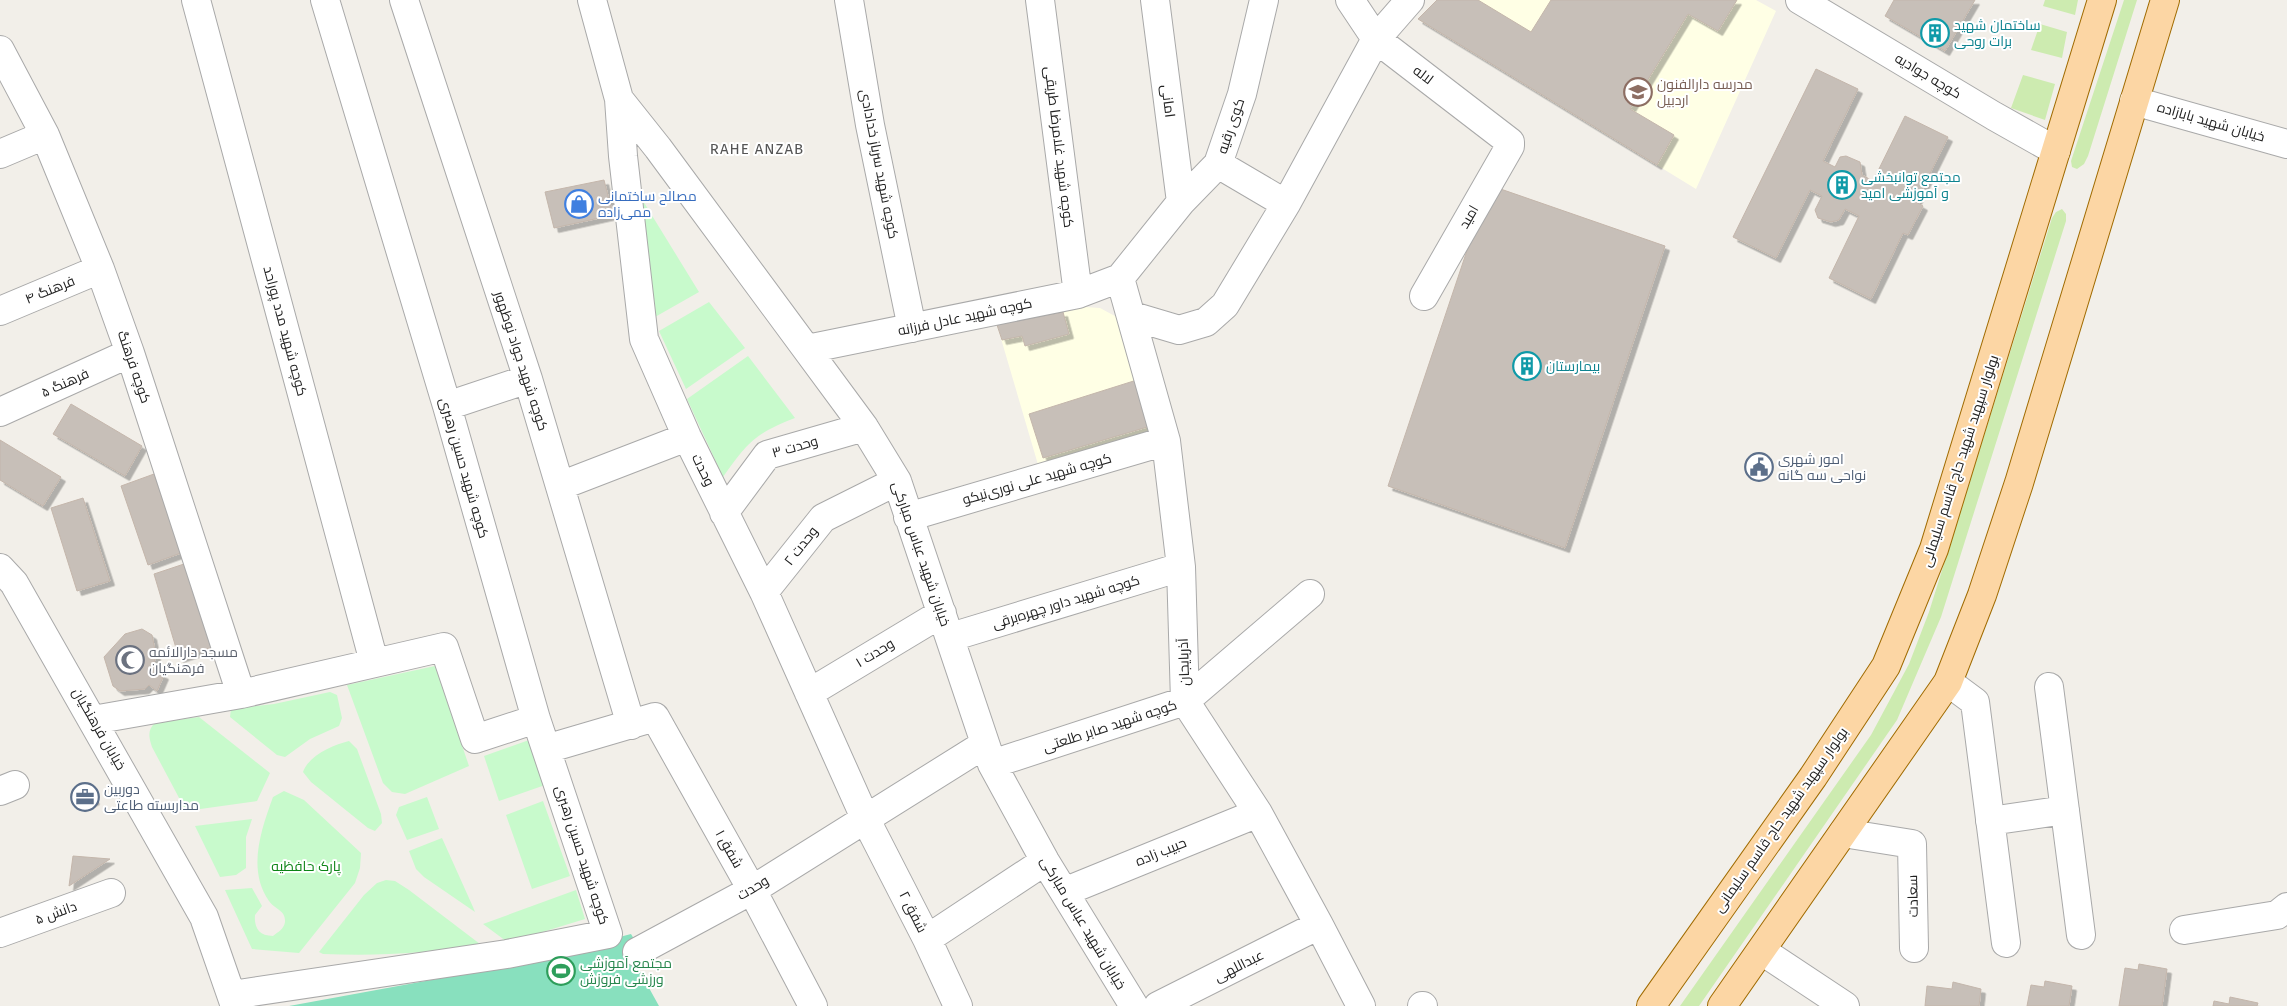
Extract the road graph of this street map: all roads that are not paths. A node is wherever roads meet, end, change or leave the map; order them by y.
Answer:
1 (196, 0) edge
2 (325, 0) edge
3 (404, 0) edge
4 (592, 0) edge
5 (849, 0) edge
6 (1040, 0) edge
7 (1155, 0) edge
8 (1264, 0) edge
9 (1350, 0) edge
10 (1410, 0) edge
11 (1800, 0) edge
12 (2102, 0) edge
13 (2165, 0) edge
14 (1376, 39) junction
15 (0, 50) edge
16 (619, 99) junction
17 (2134, 100) junction
18 (45, 135) junction
19 (1507, 139) joint
20 (2287, 144) edge
21 (2056, 151) junction
22 (0, 154) edge
23 (1218, 164) junction
24 (1181, 202) junction
25 (1286, 204) junction
26 (100, 270) junction
27 (1120, 278) junction
28 (1078, 294) junction
29 (1424, 296) dead end
30 (0, 311) edge
31 (1132, 316) junction
32 (912, 328) junction
33 (807, 349) junction
34 (130, 353) junction
35 (528, 379) junction
36 (446, 406) junction
37 (0, 412) edge
38 (864, 427) junction
39 (687, 437) junction
40 (1166, 441) junction
41 (897, 481) junction
42 (560, 486) junction
43 (724, 513) junction
44 (908, 517) junction
45 (1181, 567) junction
46 (0, 568) edge
47 (764, 592) junction
48 (1310, 594) dead end
49 (946, 625) junction
50 (374, 662) junction
51 (1948, 682) junction
52 (2050, 687) dead end
53 (809, 693) junction
54 (242, 694) junction
55 (1185, 701) junction
56 (536, 719) junction
57 (93, 720) junction
58 (631, 725) junction
59 (546, 749) junction
60 (988, 754) junction
61 (2065, 810) junction
62 (1258, 813) junction
63 (866, 818) junction
64 (1990, 821) junction
65 (1843, 833) junction
66 (1045, 861) junction
67 (752, 890) junction
68 (1064, 892) junction
69 (111, 893) dead end
70 (2287, 907) edge
71 (1319, 925) junction
72 (2184, 930) dead end
73 (0, 933) edge
74 (2081, 935) dead end
75 (927, 939) junction
76 (2006, 943) dead end
77 (1914, 948) dead end
78 (1762, 951) junction
79 (638, 952) dead end
80 (234, 1000) edge
81 (813, 1006) edge
82 (958, 1006) edge
83 (1134, 1006) edge
84 (1158, 1006) edge
85 (1361, 1006) edge
86 (1651, 1006) edge
87 (1722, 1006) edge
88 (1845, 1006) edge

1 - 50 street, کوچه شهید مدد پوراحد
2 - 36 street, کوچه شهید حسین رهبری
3 - 35 street, کوچه شهید جواد نوظهور
4 - 16 street, خیابان شهید عباس مبارکی
5 - 32 street, کوچه شهید سرباز خدادادی
6 - 28 street, کوچه شهید غلامرضا طریقی
7 - 24 street, امانی
8 - 23 street, کوی رقیه
9 - 14 street, لاله
10 - 14 street
11 - 21 street, کوچه جوادیه
12 - 21 main road, بولوار سپهبد شهید حاج قاسم سلیمانی
13 - 17 main road
14 - 19 street, لاله
14 - 25 street
15 - 18 street, کوچه فرهنگ
16 - 33 street, خیابان شهید عباس مبارکی
16 - 39 street, وحدت
17 - 20 street, خیابان شهید بابازاده
17 - 51 main road
18 - 22 street
18 - 26 street, کوچه فرهنگ
19 - 29 street, امید
21 - 86 main road, بولوار سپهبد شهید حاج قاسم سلیمانی
23 - 24 street, کوی رقیه
23 - 25 street
24 - 27 street, کوی رقیه
25 - 31 street
26 - 30 street, فرهنگ ۴
26 - 34 street, کوچه فرهنگ
27 - 28 street, کوچه شهید عادل فرزانه
27 - 31 street, آذربایجان
28 - 32 street, کوچه شهید عادل فرزانه
31 - 40 street, آذربایجان
32 - 33 street, کوچه شهید عادل فرزانه
33 - 38 street, خیابان شهید عباس مبارکی
34 - 37 street, فرهنگ ۵
34 - 54 street, کوچه فرهنگ
35 - 36 street
35 - 42 street, کوچه شهید جواد نوظهور
36 - 56 street, کوچه شهید حسین رهبری
38 - 41 street, خیابان شهید عباس مبارکی
38 - 43 street, وحدت ۳
39 - 42 street
39 - 43 street, وحدت
40 - 44 street, کوچه شهید علی نوری‌نیکو
40 - 45 street, آذربایجان
41 - 44 street, خیابان شهید عباس مبارکی
41 - 47 street, وحدت ۲
42 - 58 street, کوچه شهید جواد نوظهور
43 - 47 street, وحدت
44 - 49 street, خیابان شهید عباس مبارکی
45 - 49 street, کوچه شهید داور چهره‌برقی
45 - 55 street, آذربایجان
46 - 57 street, خیابان فرهنگیان
47 - 53 street, وحدت
48 - 55 street, کوچه شهید صابر طلعتی
49 - 53 street, وحدت ۱
49 - 60 street, خیابان شهید عباس مبارکی
50 - 54 street
50 - 56 street
51 - 64 street
51 - 65 main road
52 - 61 street
53 - 63 street, وحدت
54 - 57 street
55 - 60 street, کوچه شهید صابر طلعتی
55 - 62 street, آذربایجان
56 - 59 street, کوچه شهید حسین رهبری
57 - 80 street, خیابان فرهنگیان
58 - 59 street
58 - 67 street, شفق ۱
59 - 80 street, کوچه شهید حسین رهبری
60 - 63 street, وحدت
60 - 66 street, خیابان شهید عباس مبارکی
61 - 64 street
61 - 74 street
62 - 68 street, حبیب زاده
62 - 71 street, آذربایجان
63 - 67 street, وحدت
63 - 75 street, شفق ۲
64 - 76 street
65 - 77 street, سعادت
65 - 78 main road
66 - 68 street, خیابان شهید عباس مبارکی
66 - 75 street
67 - 79 street, وحدت
67 - 81 street, شفق ۱
68 - 83 street, خیابان شهید عباس مبارکی
69 - 73 street, دانش ۵
70 - 72 street
71 - 84 street, عبداللهی
71 - 85 street, آذربایجان
75 - 82 street, شفق ۲
78 - 87 main road
78 - 88 street

